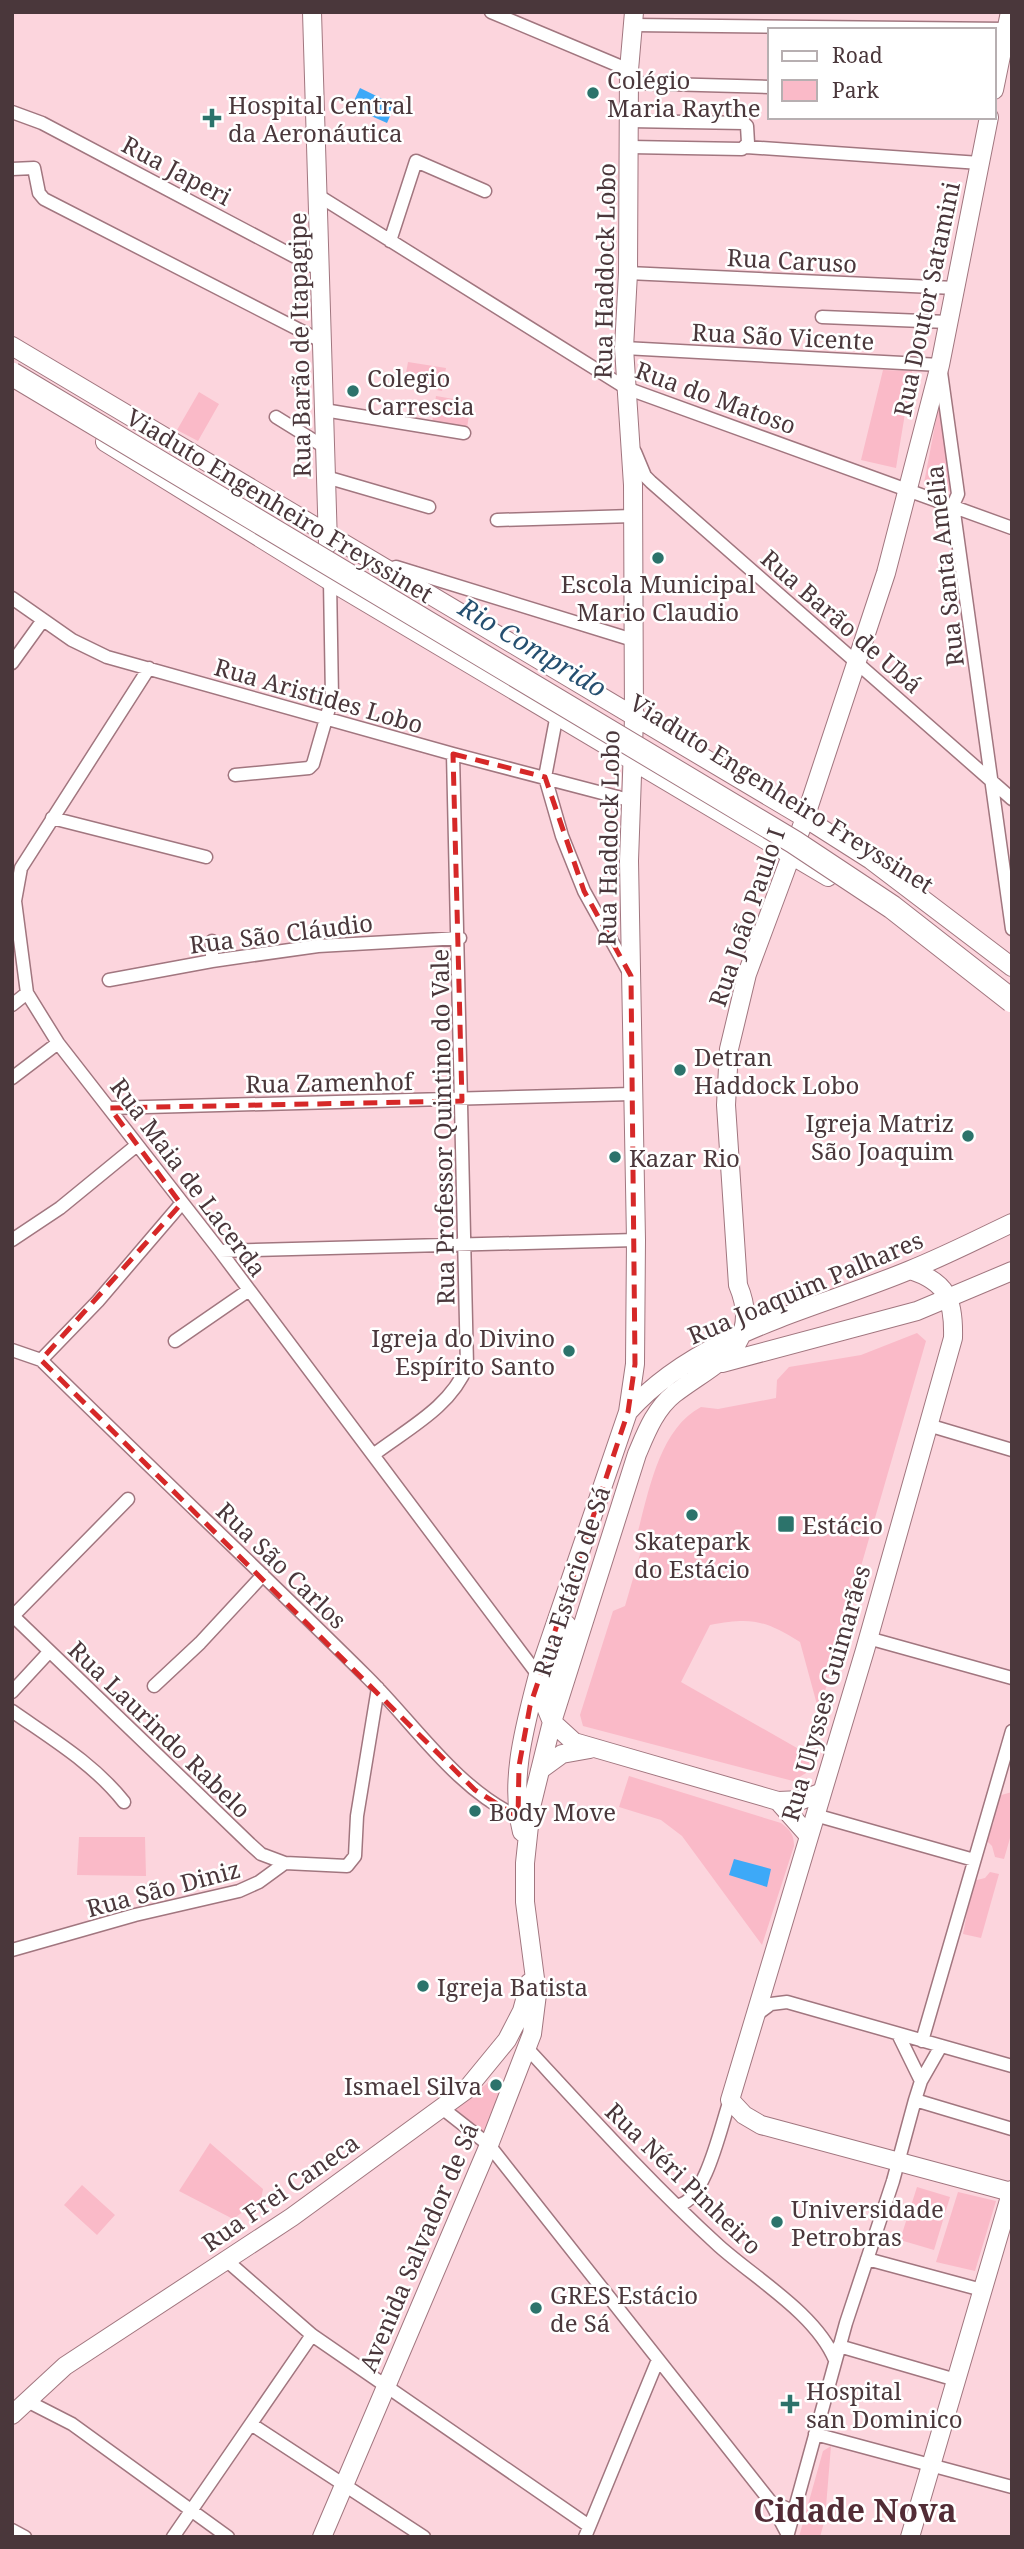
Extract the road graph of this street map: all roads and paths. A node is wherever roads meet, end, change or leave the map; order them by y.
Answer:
1 (312, 12) edge
2 (491, 12) edge
3 (634, 18) edge
4 (1009, 21) edge
5 (629, 76) junction
6 (996, 81) edge
7 (768, 87) edge
8 (12, 112) edge
9 (989, 119) edge
10 (629, 121) junction
11 (747, 147) junction
12 (630, 148) junction
13 (980, 163) junction
14 (12, 169) edge
15 (485, 191) dead end
16 (320, 196) junction
17 (390, 242) junction
18 (320, 270) junction
19 (628, 274) junction
20 (955, 288) junction
21 (822, 317) dead end
22 (948, 322) junction
23 (321, 341) junction
24 (12, 346) edge
25 (624, 348) junction
26 (12, 358) edge
27 (940, 365) junction
28 (12, 374) edge
29 (65, 377) junction
30 (12, 387) edge
31 (626, 388) junction
32 (48, 406) junction
33 (324, 410) junction
34 (276, 417) dead end
35 (464, 433) dead end
36 (182, 447) junction
37 (326, 448) junction
38 (326, 477) junction
39 (162, 480) junction
40 (639, 481) junction
41 (908, 490) junction
42 (953, 505) junction
43 (429, 507) dead end
44 (633, 516) junction
45 (497, 520) dead end
46 (1012, 528) edge
47 (327, 536) junction
48 (387, 572) junction
49 (330, 580) junction
50 (12, 598) edge
51 (43, 620) junction
52 (633, 640) junction
53 (856, 661) junction
54 (12, 663) edge
55 (149, 668) junction
56 (557, 713) junction
57 (634, 718) junction
58 (328, 719) junction
59 (453, 754) junction
60 (632, 758) junction
61 (235, 775) dead end
62 (545, 778) junction
63 (992, 781) junction
64 (1010, 797) edge
65 (629, 800) junction
66 (995, 807) junction
67 (52, 818) junction
68 (805, 818) junction
69 (790, 854) junction
70 (206, 858) dead end
71 (871, 860) junction
72 (855, 893) junction
73 (1012, 929) edge
74 (460, 938) junction
75 (212, 942) dead end
76 (212, 961) junction
77 (1012, 967) edge
78 (631, 976) junction
79 (109, 980) dead end
80 (27, 993) junction
81 (1009, 998) edge
82 (12, 1005) edge
83 (58, 1042) junction
84 (12, 1078) edge
85 (632, 1094) junction
86 (462, 1101) junction
87 (110, 1108) junction
88 (137, 1145) junction
89 (181, 1204) junction
90 (1012, 1223) edge
91 (12, 1240) edge
92 (636, 1240) junction
93 (465, 1243) junction
94 (220, 1251) junction
95 (910, 1270) junction
96 (1012, 1271) edge
97 (248, 1290) junction
98 (949, 1298) junction
99 (744, 1300) junction
100 (778, 1319) junction
101 (742, 1334) junction
102 (176, 1340) dead end
103 (12, 1350) edge
104 (41, 1360) junction
105 (719, 1364) junction
106 (628, 1412) junction
107 (928, 1424) junction
108 (1012, 1450) edge
109 (373, 1455) junction
110 (128, 1499) dead end
111 (263, 1575) junction
112 (573, 1579) junction
113 (13, 1616) edge
114 (868, 1638) junction
115 (49, 1652) junction
116 (538, 1675) junction
117 (1012, 1678) edge
118 (154, 1686) dead end
119 (378, 1688) junction
120 (12, 1692) edge
121 (12, 1711) edge
122 (552, 1722) junction
123 (1012, 1731) edge
124 (593, 1749) junction
125 (540, 1770) junction
126 (822, 1792) junction
127 (778, 1801) junction
128 (124, 1802) dead end
129 (815, 1815) junction
130 (518, 1817) junction
131 (808, 1836) junction
132 (526, 1846) junction
133 (974, 1860) junction
134 (285, 1863) junction
135 (12, 1950) edge
136 (769, 1969) junction
137 (533, 1972) junction
138 (787, 2002) junction
139 (755, 2016) junction
140 (898, 2034) junction
141 (922, 2040) junction
142 (941, 2046) junction
143 (527, 2047) junction
144 (1012, 2066) edge
145 (921, 2081) junction
146 (509, 2088) junction
147 (466, 2090) junction
148 (730, 2100) junction
149 (915, 2100) junction
150 (442, 2108) junction
151 (1012, 2129) edge
152 (489, 2145) junction
153 (899, 2162) junction
154 (1012, 2192) edge
155 (679, 2205) junction
156 (867, 2259) junction
157 (226, 2260) junction
158 (982, 2290) junction
159 (846, 2323) junction
160 (819, 2331) junction
161 (312, 2334) junction
162 (839, 2346) junction
163 (835, 2360) junction
164 (657, 2362) junction
165 (956, 2380) junction
166 (386, 2386) junction
167 (27, 2401) junction
168 (12, 2415) edge
169 (251, 2424) junction
170 (815, 2434) junction
171 (931, 2465) junction
172 (344, 2484) junction
173 (1012, 2487) edge
174 (770, 2501) junction
175 (190, 2510) junction
176 (795, 2512) junction
177 (12, 2529) edge
178 (587, 2532) edge
179 (787, 2536) edge
180 (25, 2537) edge
181 (173, 2537) edge
182 (228, 2537) edge
183 (322, 2537) edge
184 (424, 2537) edge
185 (910, 2537) edge

1 - 16 main road, Rua Barão de Itapagipe
2 - 5 street
3 - 4 street
3 - 5 main road, Rua Haddock Lobo
4 - 6 main road
5 - 7 street
5 - 10 main road, Rua Haddock Lobo
8 - 18 street, Rua Japeri
9 - 13 main road, Rua Doutor Satamini
10 - 11 street
10 - 12 main road, Rua Haddock Lobo
11 - 12 street
11 - 13 street
12 - 19 main road, Rua Haddock Lobo
13 - 20 main road, Rua Doutor Satamini
14 - 23 street
15 - 17 street
16 - 17 street, Rua do Matoso
16 - 18 main road, Rua Barão de Itapagipe
17 - 31 street, Rua do Matoso
18 - 23 main road, Rua Barão de Itapagipe
19 - 20 street, Rua Caruso
19 - 25 main road, Rua Haddock Lobo
20 - 22 main road, Rua Doutor Satamini
21 - 22 street
22 - 27 main road, Rua Doutor Satamini
23 - 33 main road, Rua Barão de Itapagipe
24 - 29 main road
25 - 27 street, Rua São Vicente
25 - 31 main road, Rua Haddock Lobo
26 - 81 highway, Viaduto Engenheiro Freyssinet
27 - 41 main road, Rua Doutor Satamini
27 - 42 street, Rua Santa Amélia
28 - 81 highway, Viaduto Engenheiro Freyssinet, bridge
29 - 32 main road
29 - 36 main road
30 - 32 main road
31 - 40 main road, Rua Haddock Lobo
31 - 41 street, Rua do Matoso
32 - 39 main road
33 - 35 street
33 - 37 main road, Rua Barão de Itapagipe
34 - 37 street
36 - 39 main road
36 - 47 main road
37 - 38 main road, Rua Barão de Itapagipe
38 - 43 street
38 - 47 main road, Rua Barão de Itapagipe
39 - 49 main road
40 - 44 main road, Rua Haddock Lobo
40 - 53 street, Rua Barão de Ubá
41 - 42 street, Rua do Matoso
41 - 53 main road, Rua João Paulo I
42 - 46 street, Rua do Matoso
42 - 63 street, Rua Santa Amélia
44 - 45 street
44 - 52 main road, Rua Haddock Lobo
47 - 48 main road
47 - 49 main road, Rua Barão de Itapagipe
48 - 52 street
48 - 57 main road
49 - 56 main road
49 - 58 street, Rua Barão de Itapagipe
50 - 51 street, Rua Aristides Lobo
51 - 54 street
51 - 55 street, Rua Aristides Lobo
52 - 57 main road, Rua Haddock Lobo
53 - 63 street, Rua Barão de Ubá
53 - 68 main road, Rua João Paulo I
55 - 58 street, Rua Aristides Lobo
55 - 67 street, Rua Maia de Lacerda
56 - 60 main road
56 - 62 street
57 - 60 main road, Rua Haddock Lobo
57 - 68 main road
58 - 59 street, Rua Aristides Lobo
58 - 61 street, Rua Barão de Itapagipe
59 - 62 street, Rua Aristides Lobo
59 - 74 street, Rua Professor Quintino do Vale
60 - 65 main road, Rua Haddock Lobo
60 - 69 main road
62 - 65 street, Rua Aristides Lobo
62 - 78 street
63 - 64 street, Rua Barão de Ubá
63 - 66 street, Rua Santa Amélia
64 - 66 street
65 - 78 main road, Rua Haddock Lobo
66 - 73 street, Rua Santa Amélia
67 - 70 street
67 - 80 street, Rua Maia de Lacerda
68 - 69 main road, Rua João Paulo I
68 - 71 main road
69 - 72 main road
69 - 99 main road, Rua João Paulo I
71 - 72 main road
71 - 77 main road
72 - 81 main road
74 - 76 street, Rua São Cláudio
74 - 86 street, Rua Professor Quintino do Vale
75 - 76 street
76 - 79 street, Rua São Cláudio
78 - 85 main road, Rua Haddock Lobo
80 - 82 street
80 - 83 street, Rua Maia de Lacerda
83 - 84 street
83 - 87 street, Rua Maia de Lacerda
85 - 86 street, Rua Zamenhof
85 - 92 main road, Rua Haddock Lobo
86 - 87 street, Rua Zamenhof
86 - 93 street, Rua Professor Quintino do Vale
87 - 88 street, Rua Maia de Lacerda
88 - 89 street, Rua Maia de Lacerda
88 - 91 street
89 - 94 street, Rua Maia de Lacerda
89 - 104 street
90 - 95 main road, Rua Joaquim Palhares
92 - 93 street
92 - 106 main road, Rua Haddock Lobo
93 - 94 street
93 - 109 street, Rua Professor Quintino do Vale
94 - 97 street, Rua Maia de Lacerda
95 - 98 main road
95 - 100 main road, Rua Joaquim Palhares
96 - 98 main road, Rua Joaquim Palhares
97 - 102 street
97 - 109 street, Rua Maia de Lacerda
98 - 105 main road, Rua Joaquim Palhares
98 - 107 main road, Rua Ulysses Guimarães
99 - 100 main road
99 - 101 main road, Rua João Paulo I
100 - 101 main road, Rua Joaquim Palhares
101 - 105 main road
101 - 106 main road, Rua Joaquim Palhares
103 - 104 street, Rua São Carlos
104 - 111 street, Rua São Carlos
105 - 122 main road, Rua Estácio de Sá
106 - 112 main road, Rua Estácio de Sá
107 - 108 street
107 - 114 main road, Rua Ulysses Guimarães
109 - 116 street, Rua Maia de Lacerda
110 - 113 street
111 - 118 street
111 - 119 street, Rua São Carlos
112 - 116 main road, Rua Estácio de Sá
112 - 122 main road
113 - 115 street, Rua Laurindo Rabelo
114 - 117 street
114 - 126 main road, Rua Ulysses Guimarães
115 - 120 street
115 - 134 street, Rua Laurindo Rabelo
116 - 130 main road, Rua Estácio de Sá
119 - 130 street, Rua São Carlos
119 - 134 street
121 - 128 street
122 - 124 main road
122 - 125 main road, Rua Estácio de Sá
123 - 133 street
124 - 125 main road
124 - 127 main road
125 - 132 main road, Rua Estácio de Sá
126 - 127 main road
126 - 129 main road, Rua Ulysses Guimarães
127 - 131 main road
129 - 131 main road, Rua Ulysses Guimarães
129 - 133 street
130 - 132 main road, Rua Estácio de Sá
131 - 136 main road, Rua Ulysses Guimarães
132 - 137 main road, Rua Estácio de Sá
133 - 141 street
134 - 135 street, Rua São Diniz
136 - 138 street
136 - 139 main road, Rua Ulysses Guimarães
137 - 143 main road, Avenida Salvador de Sá
137 - 147 main road, Rua Frei Caneca
138 - 139 street
138 - 140 street
139 - 148 main road, Rua Ulysses Guimarães
140 - 141 street
140 - 145 street
141 - 142 street
142 - 144 street
142 - 145 street
143 - 146 main road, Avenida Salvador de Sá
143 - 155 street, Rua Néri Pinheiro
145 - 149 street
146 - 147 main road
146 - 152 main road, Avenida Salvador de Sá
147 - 150 main road, Rua Frei Caneca
148 - 153 main road
148 - 155 street
149 - 151 street
149 - 153 street
150 - 152 street
150 - 157 main road, Rua Frei Caneca
152 - 164 street
152 - 166 main road, Avenida Salvador de Sá
153 - 154 main road
153 - 156 street
154 - 158 main road
155 - 160 street, Rua Néri Pinheiro
156 - 158 street
156 - 159 street
157 - 161 street
157 - 167 main road, Rua Frei Caneca
158 - 165 main road
159 - 160 street
159 - 162 street
160 - 163 street, Rua Néri Pinheiro
161 - 166 street
161 - 169 street
162 - 163 street
162 - 165 street
163 - 170 street
164 - 174 street
164 - 178 street
165 - 171 main road
166 - 172 main road, Avenida Salvador de Sá
166 - 178 street
167 - 168 main road, Rua Frei Caneca
167 - 175 street
169 - 172 street
169 - 175 street
170 - 171 street
170 - 176 street
171 - 173 street
171 - 185 main road
172 - 183 main road, Avenida Salvador de Sá
172 - 184 street
174 - 176 street
174 - 179 street
175 - 181 street
175 - 182 street
176 - 179 street
177 - 180 street

